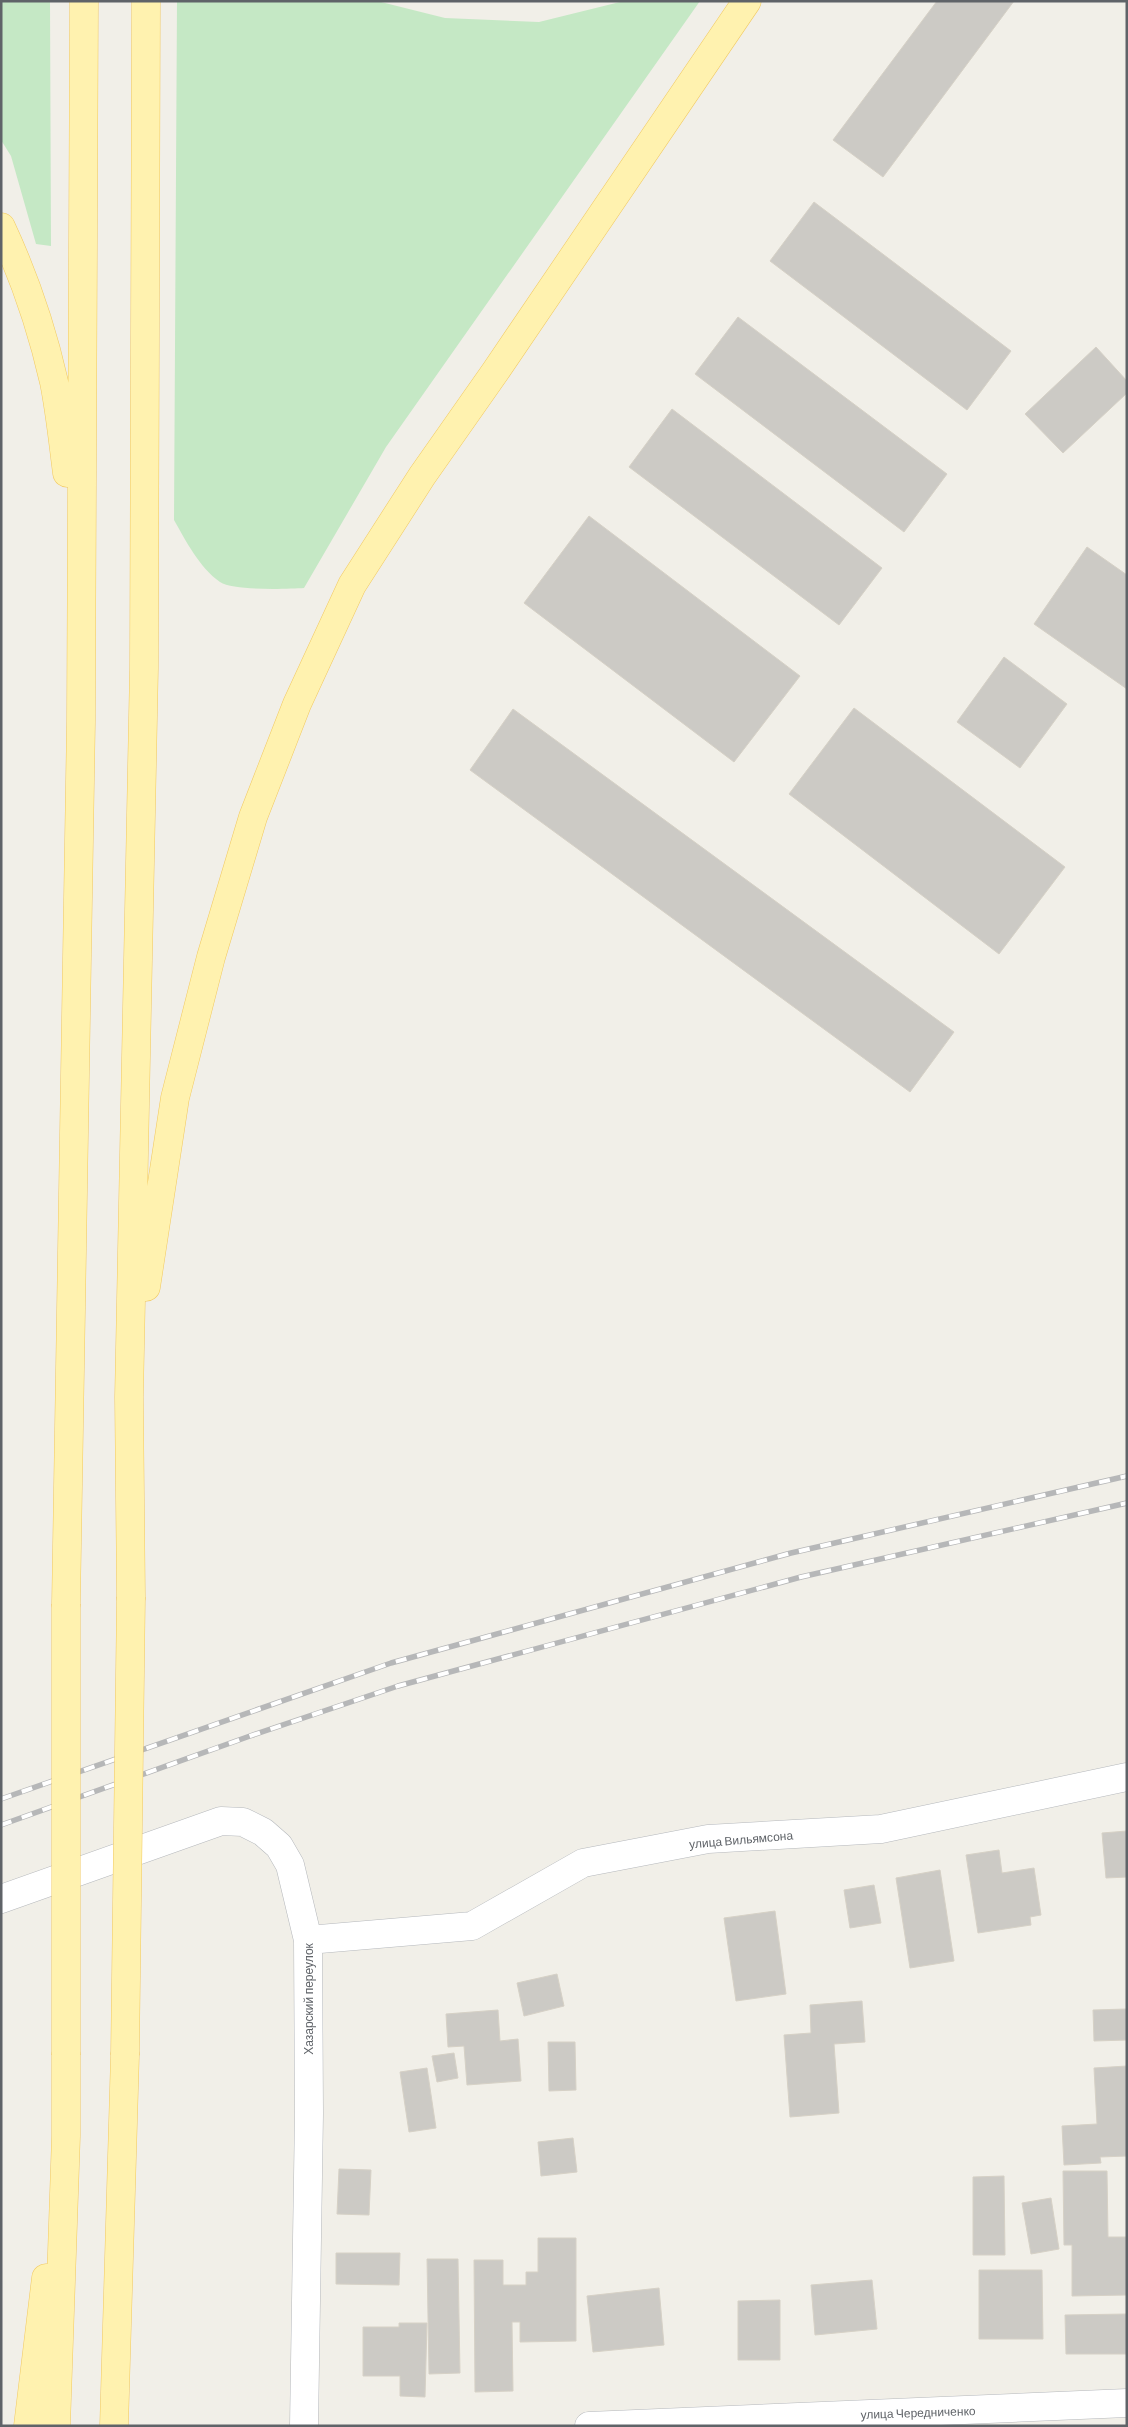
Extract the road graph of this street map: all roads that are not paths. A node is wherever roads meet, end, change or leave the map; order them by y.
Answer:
1 (84, 1) edge
2 (146, 1) edge
3 (747, 1) edge
4 (1, 227) edge
5 (80, 559) junction
6 (130, 1397) junction
7 (1127, 1777) edge
8 (1, 1899) edge
9 (308, 1940) junction
10 (123, 2123) junction
11 (66, 2136) junction
12 (1127, 2403) edge
13 (28, 2426) edge
14 (56, 2426) edge
15 (114, 2426) edge
16 (124, 2426) edge
17 (304, 2426) edge
18 (589, 2426) edge

1 - 5 main road
2 - 6 main road
3 - 6 main road
4 - 5 main road
5 - 11 main road, bridge
6 - 10 main road, bridge
7 - 9 street, улица Вильямсона
8 - 9 street, Хазарский переулок
9 - 17 street, Хазарский переулок
10 - 15 main road
10 - 16 main road
11 - 13 main road
11 - 14 main road
12 - 18 street, улица Чередниченко

